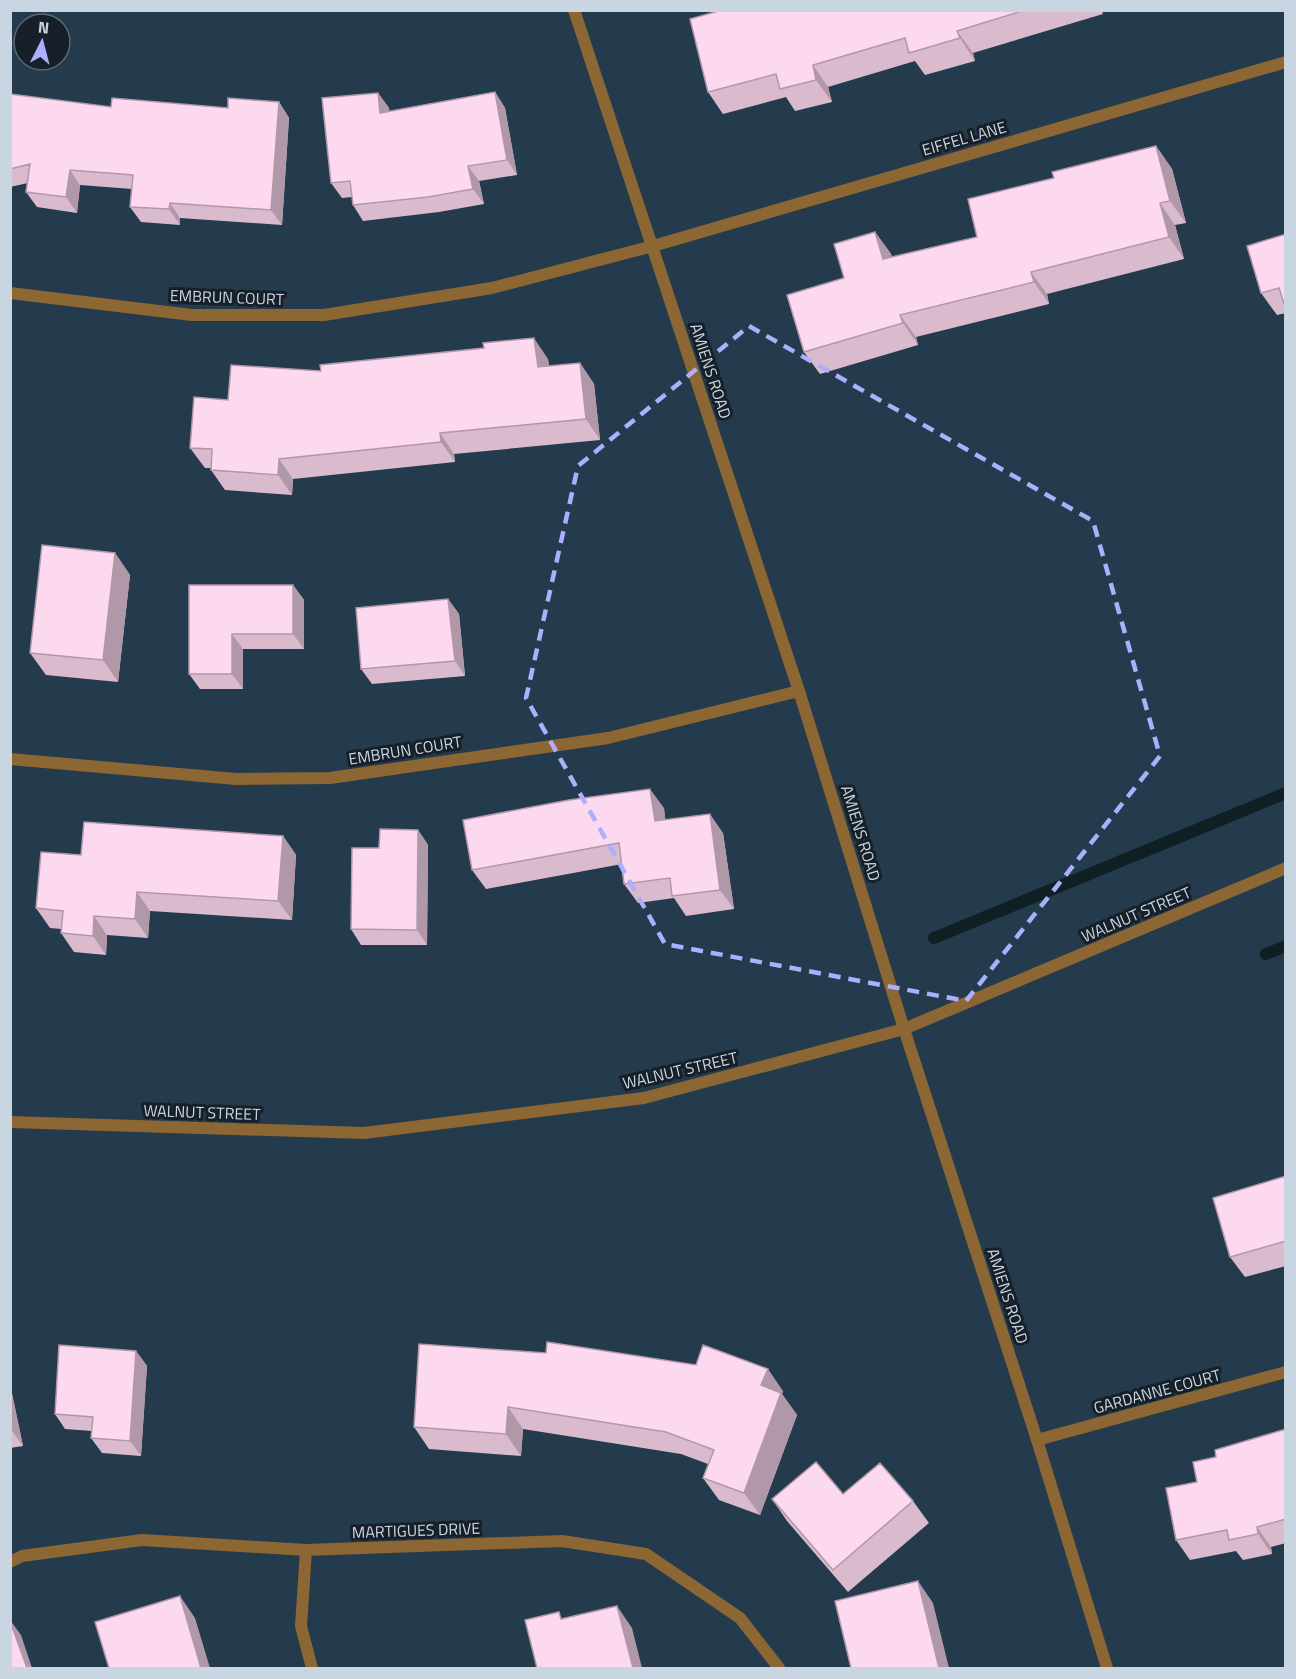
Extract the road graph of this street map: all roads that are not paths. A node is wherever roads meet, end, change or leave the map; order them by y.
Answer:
1 (574, 10) edge
2 (1286, 62) edge
3 (653, 246) junction
4 (10, 292) edge
5 (800, 692) junction
6 (10, 759) edge
7 (1286, 868) edge
8 (904, 1029) junction
9 (10, 1122) edge
10 (1286, 1372) edge
11 (1037, 1440) junction
12 (306, 1550) junction
13 (10, 1562) edge
14 (312, 1668) edge
15 (779, 1668) edge
16 (1107, 1668) edge

1 - 3 street, AMIENS ROAD
2 - 3 street, EIFFEL LANE
3 - 4 street, EMBRUN COURT
3 - 5 street, AMIENS ROAD
5 - 6 street, EMBRUN COURT
5 - 8 street, AMIENS ROAD
7 - 8 street, WALNUT STREET
8 - 9 street, WALNUT STREET
8 - 11 street, AMIENS ROAD
10 - 11 street, GARDANNE COURT
11 - 16 street, AMIENS ROAD
12 - 13 street, MARTIGUES DRIVE
12 - 14 street
12 - 15 street, MARTIGUES DRIVE

